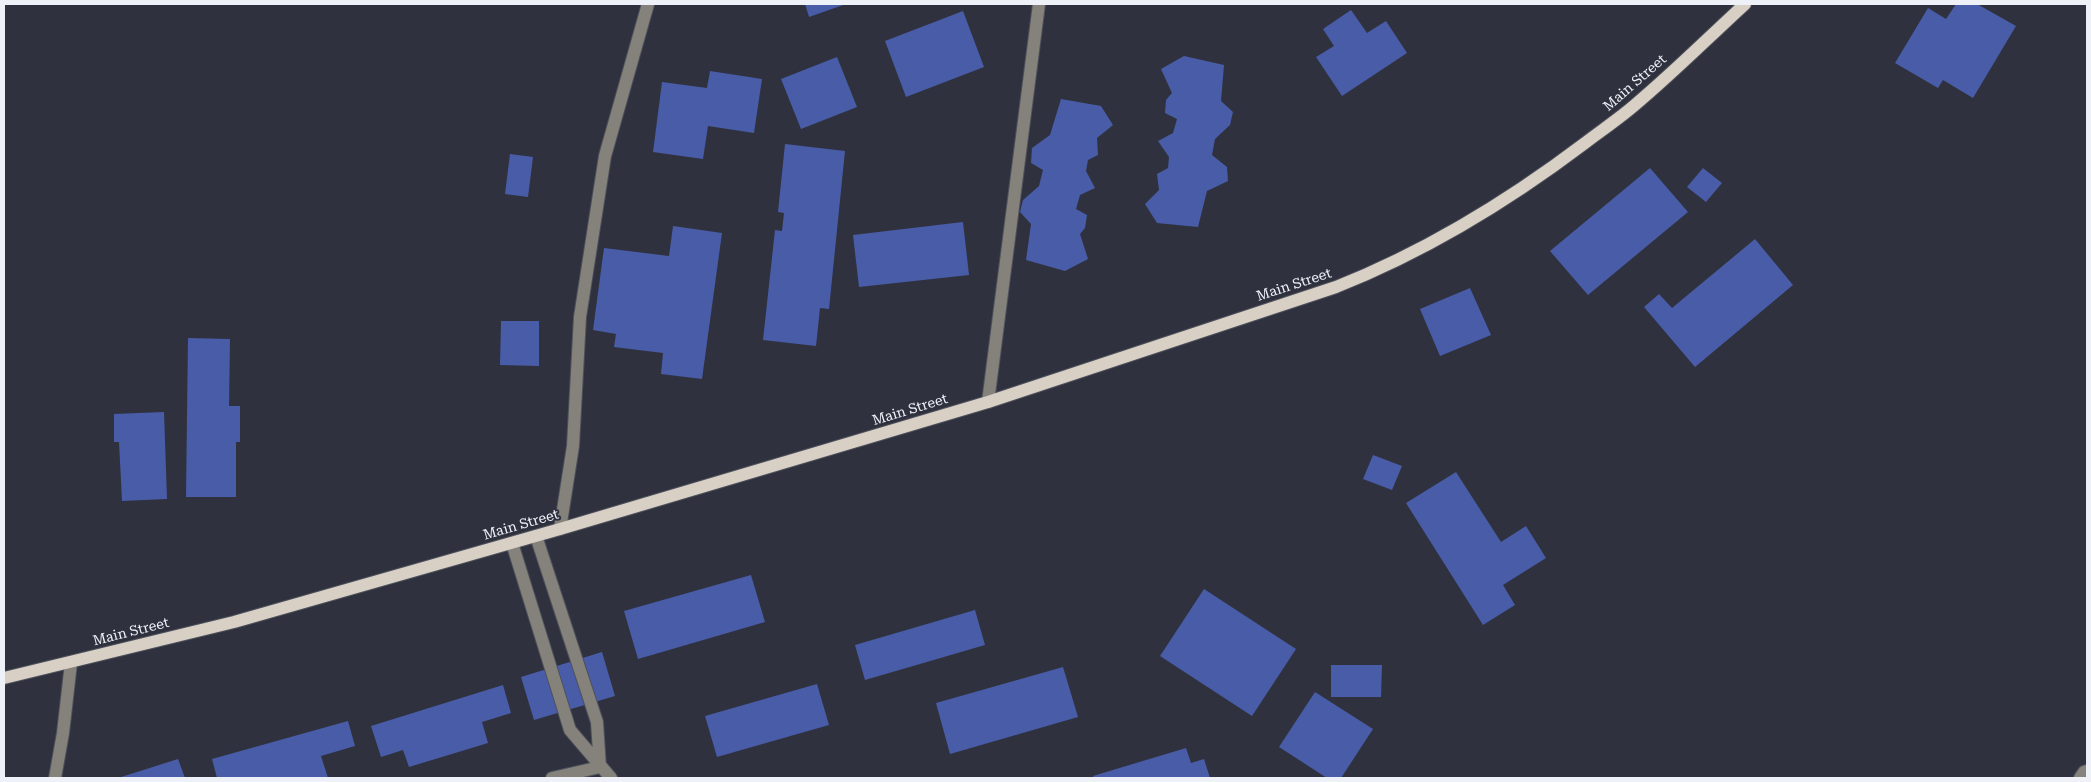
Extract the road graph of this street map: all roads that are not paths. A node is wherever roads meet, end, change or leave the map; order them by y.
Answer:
1 (648, 4) edge
2 (1039, 4) edge
3 (1745, 4) edge
4 (988, 402) junction
5 (560, 530) junction
6 (536, 536) junction
7 (512, 543) junction
8 (71, 663) junction
9 (4, 678) edge
10 (600, 767) junction
11 (2087, 771) edge
12 (55, 778) edge
13 (552, 778) edge
14 (611, 778) edge
15 (2080, 778) edge

1 - 5 street
2 - 4 street
3 - 4 main road, Main Street
4 - 5 main road, Main Street
5 - 6 main road, Main Street
6 - 7 main road, Main Street
6 - 10 street
7 - 8 main road, Main Street
7 - 10 street
8 - 9 main road, Main Street
8 - 12 street
10 - 13 street
10 - 14 street
11 - 15 street

